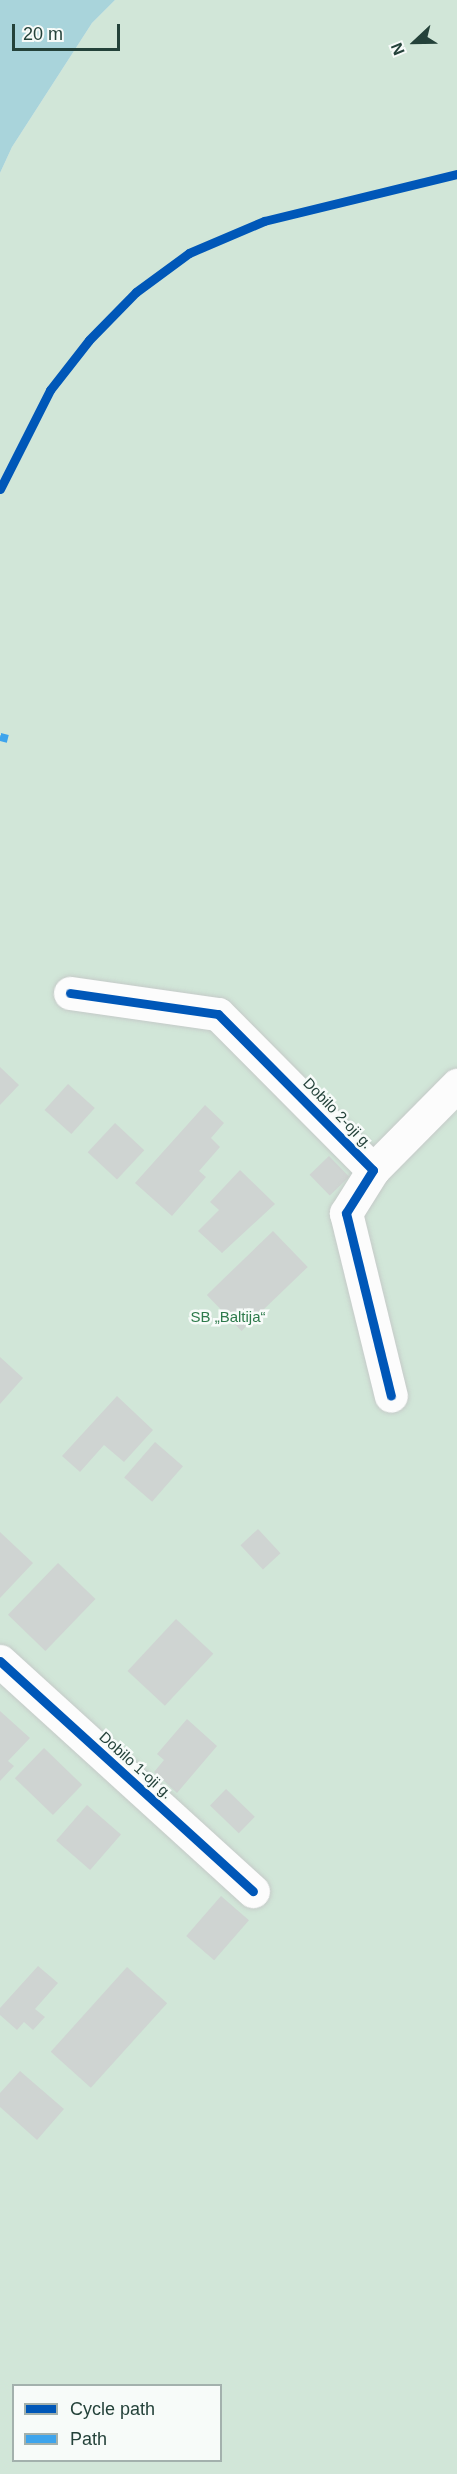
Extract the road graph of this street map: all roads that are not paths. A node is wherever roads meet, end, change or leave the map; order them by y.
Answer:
1 (70, 993) dead end
2 (457, 1085) edge
3 (373, 1170) junction
4 (391, 1396) dead end
5 (0, 1661) edge
6 (253, 1891) dead end

1 - 3 street, Dobilo 2-oji g.
2 - 3 street
3 - 4 street, Dobilo 2-oji g.
5 - 6 street, Dobilo 1-oji g.

